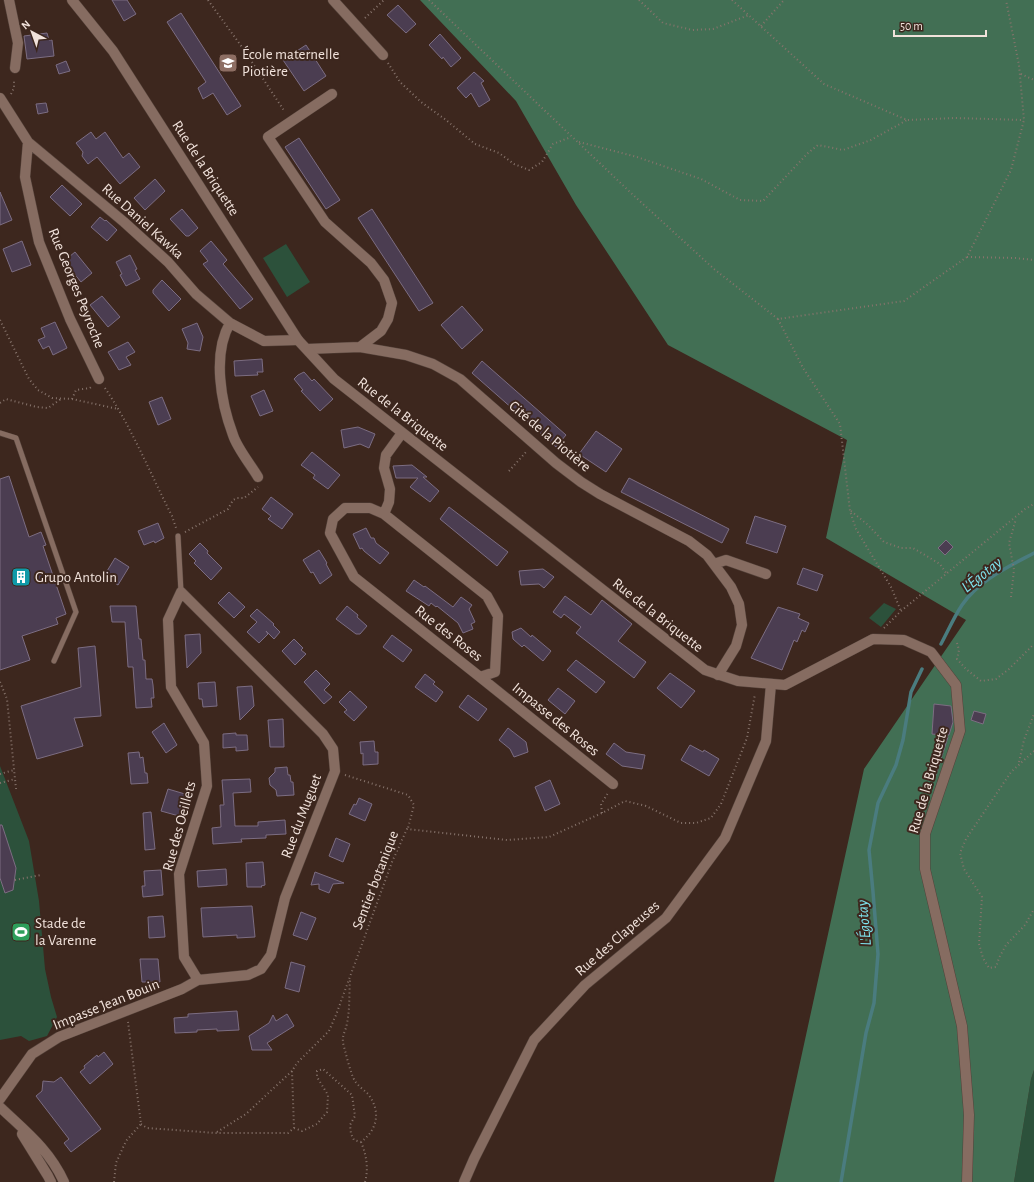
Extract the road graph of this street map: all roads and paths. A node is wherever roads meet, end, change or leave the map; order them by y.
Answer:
1 (9, 0) edge
2 (72, 0) edge
3 (208, 0) edge
4 (333, 0) edge
5 (384, 0) edge
6 (429, 0) edge
7 (639, 0) edge
8 (732, 0) edge
9 (784, 0) edge
10 (1006, 0) edge
11 (749, 15) junction
12 (357, 26) junction
13 (761, 26) junction
14 (383, 55) joint
15 (15, 68) joint
16 (1020, 74) junction
17 (1034, 80) edge
18 (332, 94) dead end
19 (0, 98) edge
20 (7, 108) junction
21 (907, 120) junction
22 (1024, 120) junction
23 (291, 122) junction
24 (572, 136) junction
25 (578, 142) junction
26 (31, 143) junction
27 (967, 257) junction
28 (1034, 260) edge
29 (778, 319) junction
30 (0, 320) edge
31 (230, 323) junction
32 (298, 340) junction
33 (360, 347) junction
34 (307, 350) junction
35 (99, 379) junction
36 (62, 399) junction
37 (72, 399) junction
38 (0, 403) edge
39 (119, 409) junction
40 (402, 432) junction
41 (0, 433) edge
42 (534, 444) junction
43 (508, 471) dead end
44 (259, 481) joint
45 (1034, 504) edge
46 (850, 511) junction
47 (384, 514) junction
48 (1016, 518) junction
49 (178, 536) junction
50 (714, 564) junction
51 (766, 574) dead end
52 (946, 574) junction
53 (181, 592) junction
54 (1011, 598) dead end
55 (901, 611) junction
56 (873, 639) junction
57 (957, 643) dead end
58 (1034, 644) edge
59 (54, 661) dead end
60 (718, 675) junction
61 (480, 676) junction
62 (0, 682) edge
63 (756, 683) junction
64 (771, 684) junction
65 (1034, 714) edge
66 (1034, 751) edge
67 (1019, 764) junction
68 (14, 770) junction
69 (335, 771) junction
70 (0, 774) edge
71 (15, 779) junction
72 (0, 783) edge
73 (613, 784) joint
74 (16, 789) dead end
75 (602, 813) junction
76 (407, 829) junction
77 (41, 875) dead end
78 (15, 880) dead end
79 (1034, 909) edge
80 (350, 976) junction
81 (198, 980) junction
82 (126, 1011) junction
83 (292, 1071) junction
84 (0, 1099) edge
85 (0, 1107) edge
86 (13, 1119) junction
87 (141, 1124) junction
88 (294, 1128) junction
89 (216, 1133) junction
90 (361, 1142) junction
91 (50, 1182) edge
92 (64, 1182) edge
93 (114, 1182) edge
94 (365, 1182) edge
95 (464, 1182) edge
96 (967, 1182) edge

1 - 15 street
2 - 32 street, Rue de la Briquette
3 - 23 path
4 - 12 street
5 - 12 path
6 - 24 path
7 - 11 path
8 - 11 path
9 - 13 path
10 - 16 path
11 - 13 path
12 - 14 street
13 - 21 path
14 - 24 path
15 - 20 path
16 - 17 path
16 - 22 path
18 - 23 street
19 - 20 street, Rue Daniel Kawka
20 - 26 street, Rue Daniel Kawka
21 - 22 path
21 - 25 path
22 - 27 path
23 - 33 street
24 - 25 path
25 - 29 path
26 - 31 street, Rue Daniel Kawka
26 - 35 street, Rue Georges Peyroche
27 - 28 path
27 - 29 path
29 - 46 path
30 - 36 path
31 - 32 street, Rue Daniel Kawka
31 - 44 street
32 - 34 street, Rue de la Briquette
33 - 34 street, Cité de la Piotière
33 - 42 street, Cité de la Piotière
34 - 40 street, Rue de la Briquette
35 - 37 path
35 - 39 path
36 - 37 path
36 - 38 path
37 - 39 path
39 - 49 path
40 - 47 street
40 - 60 street, Rue de la Briquette
41 - 59 lane
42 - 43 path
42 - 50 street, Cité de la Piotière
44 - 49 path
45 - 48 path
46 - 52 path
46 - 55 path
47 - 61 street, Rue des Roses
47 - 61 street, Rue des Roses
48 - 52 path
48 - 54 path
49 - 53 lane
50 - 51 street
50 - 60 street, Cité de la Piotière
52 - 55 path
53 - 69 street, Rue du Muguet
53 - 81 street, Rue des Oeillets
55 - 56 path
56 - 64 street, Rue de la Briquette
56 - 96 street, Rue de la Briquette
57 - 58 path
60 - 63 street, Rue de la Briquette
61 - 73 street, Impasse des Roses
62 - 68 path
63 - 64 street, Rue de la Briquette
63 - 75 path, Sentier botanique
64 - 95 street, Rue des Clapeuses
65 - 67 path
66 - 67 path
67 - 79 path
68 - 70 path
68 - 71 path
69 - 76 path
69 - 81 street, Rue du Muguet
71 - 72 path
71 - 74 path
73 - 75 path
75 - 76 path, Sentier botanique
76 - 80 path, Sentier botanique
77 - 78 path
80 - 83 path, Sentier botanique
80 - 90 path
81 - 82 street, Impasse Jean Bouin
82 - 84 street, Impasse Jean Bouin
82 - 87 path
83 - 88 path
83 - 89 path, Sentier botanique
85 - 86 street
86 - 91 street
86 - 92 street
87 - 89 path
87 - 93 path
88 - 89 path
88 - 90 path
90 - 94 path

